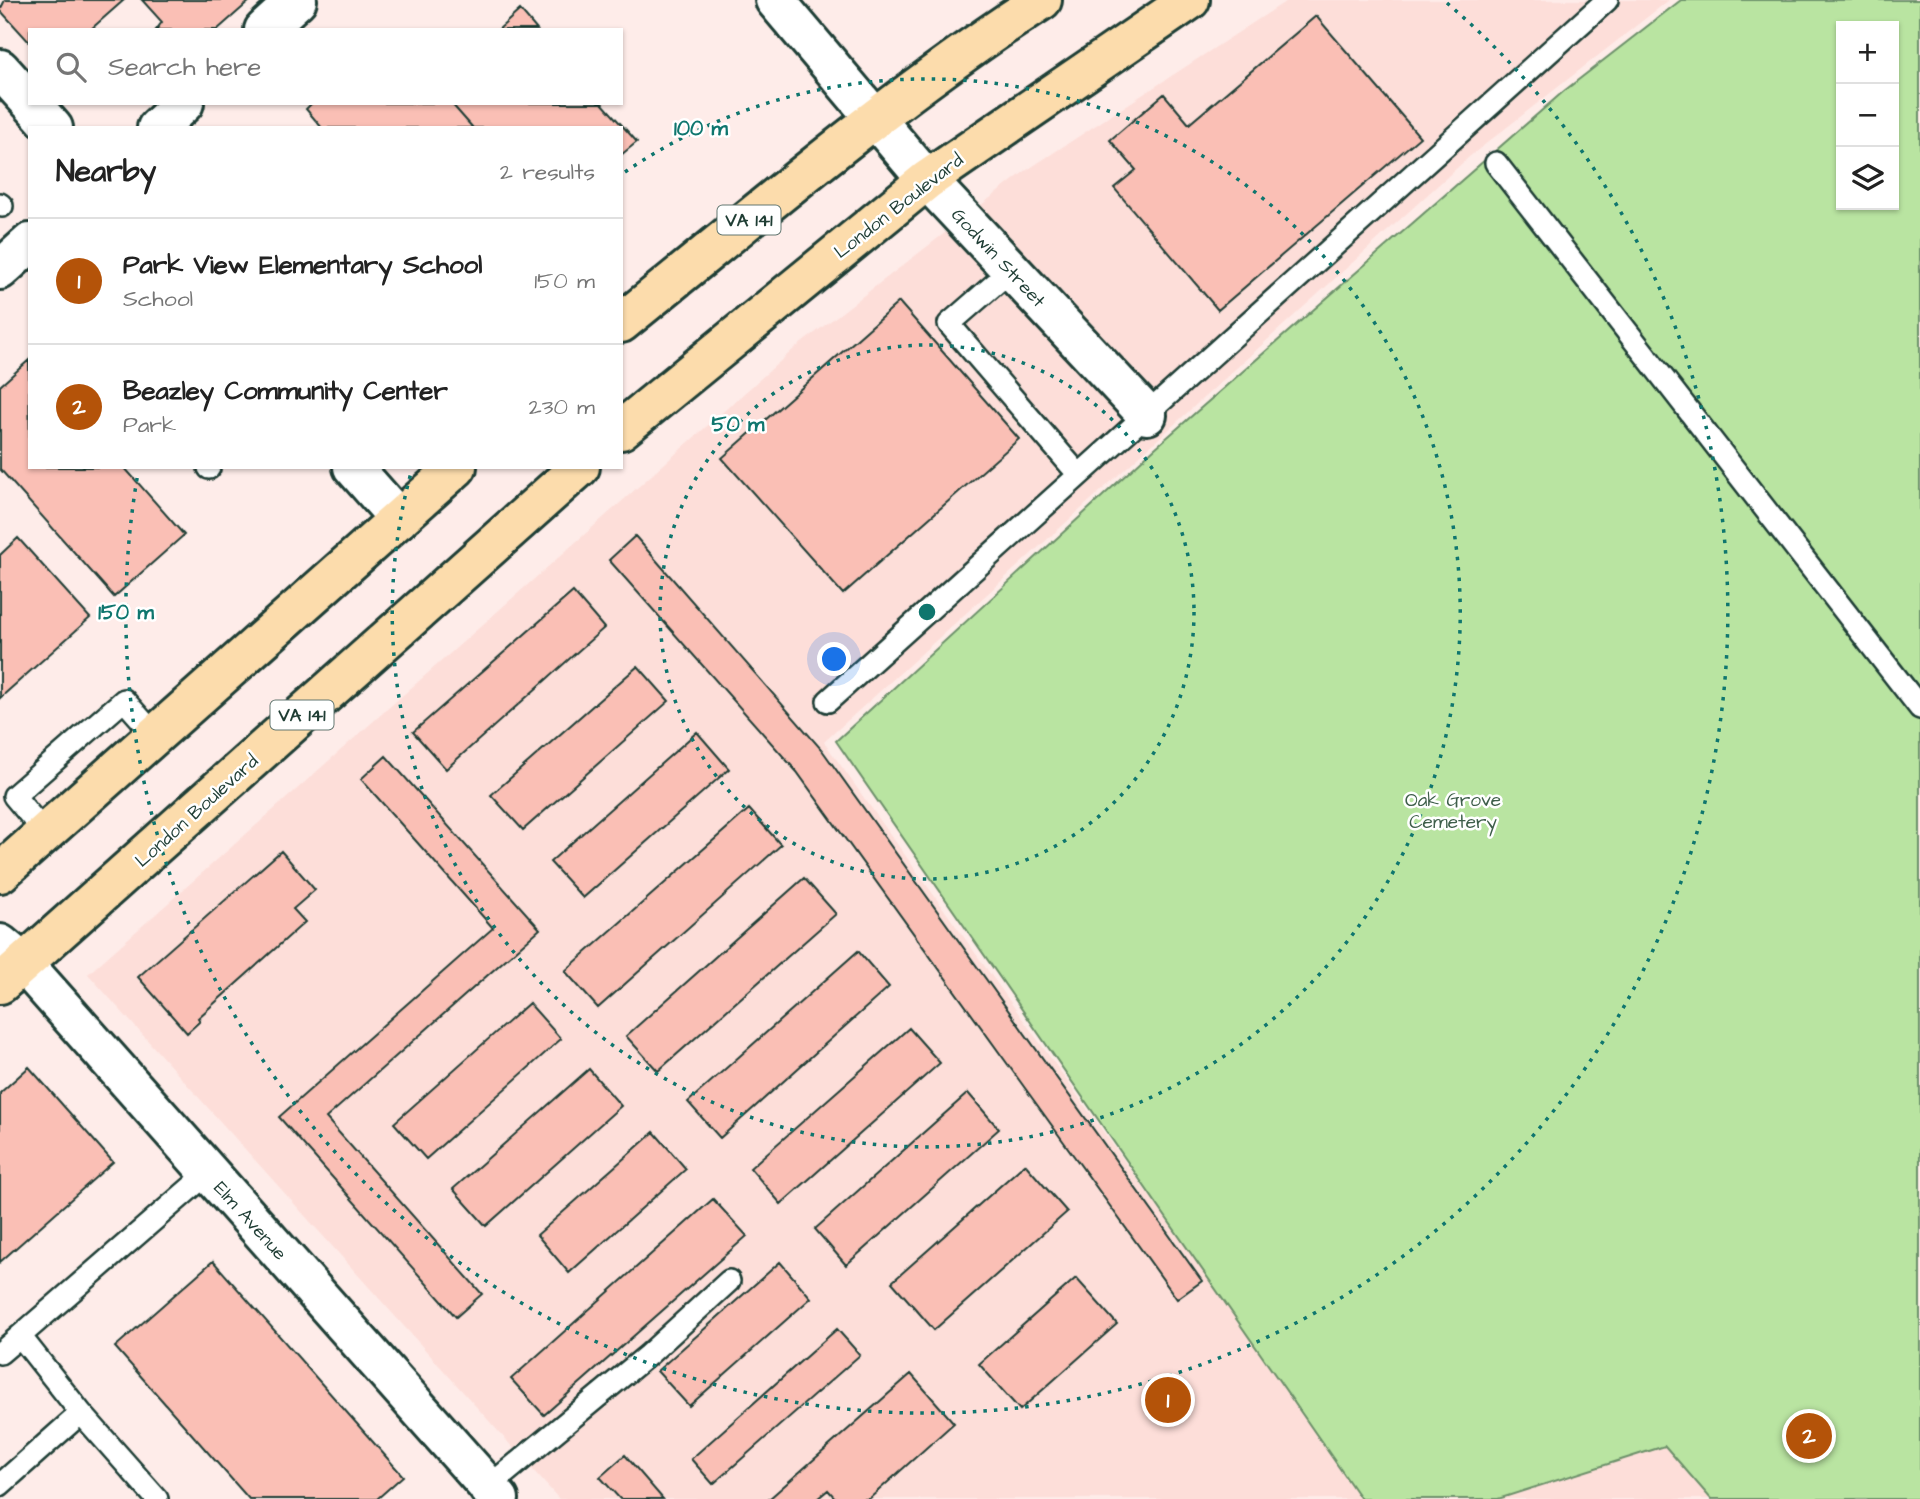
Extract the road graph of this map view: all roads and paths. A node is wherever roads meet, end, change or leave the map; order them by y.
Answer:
1 (297, 0) edge
2 (775, 0) edge
3 (1042, 0) edge
4 (1190, 0) edge
5 (1607, 0) edge
6 (266, 28) edge
7 (0, 69) edge
8 (28, 100) edge
9 (33, 105) edge
10 (182, 105) edge
11 (876, 117) junction
12 (51, 126) edge
13 (159, 126) edge
14 (1496, 163) dead end
15 (927, 180) junction
16 (1011, 270) junction
17 (623, 321) edge
18 (1147, 415) junction
19 (623, 428) edge
20 (355, 469) edge
21 (455, 469) edge
22 (578, 469) edge
23 (1079, 475) junction
24 (399, 519) junction
25 (828, 701) dead end
26 (1920, 708) edge
27 (155, 736) junction
28 (7, 791) edge
29 (45, 833) junction
30 (0, 873) edge
31 (8, 964) edge
32 (209, 1172) junction
33 (729, 1281) dead end
34 (20, 1336) junction
35 (0, 1353) edge
36 (82, 1413) junction
37 (0, 1485) edge
38 (487, 1495) edge
39 (157, 1499) edge

1 - 6 street
2 - 11 street, Godwin Street
3 - 11 main road, VA 141
4 - 15 main road, London Boulevard
5 - 18 lane
7 - 8 street
9 - 12 street
10 - 13 street
11 - 15 street, Godwin Street
11 - 17 main road, VA 141
14 - 26 lane
15 - 16 street, Godwin Street
15 - 19 main road, London Boulevard
16 - 18 street, Godwin Street
16 - 23 lane
18 - 23 lane
20 - 24 street
21 - 24 main road
22 - 31 main road, London Boulevard / VA 141
23 - 25 lane
24 - 27 main road
27 - 28 lane
27 - 29 main road
28 - 29 lane
29 - 30 main road
31 - 32 street, Elm Avenue
32 - 34 lane
32 - 38 street, Elm Avenue
33 - 38 lane
34 - 35 lane
34 - 36 lane
36 - 37 lane
36 - 39 lane

